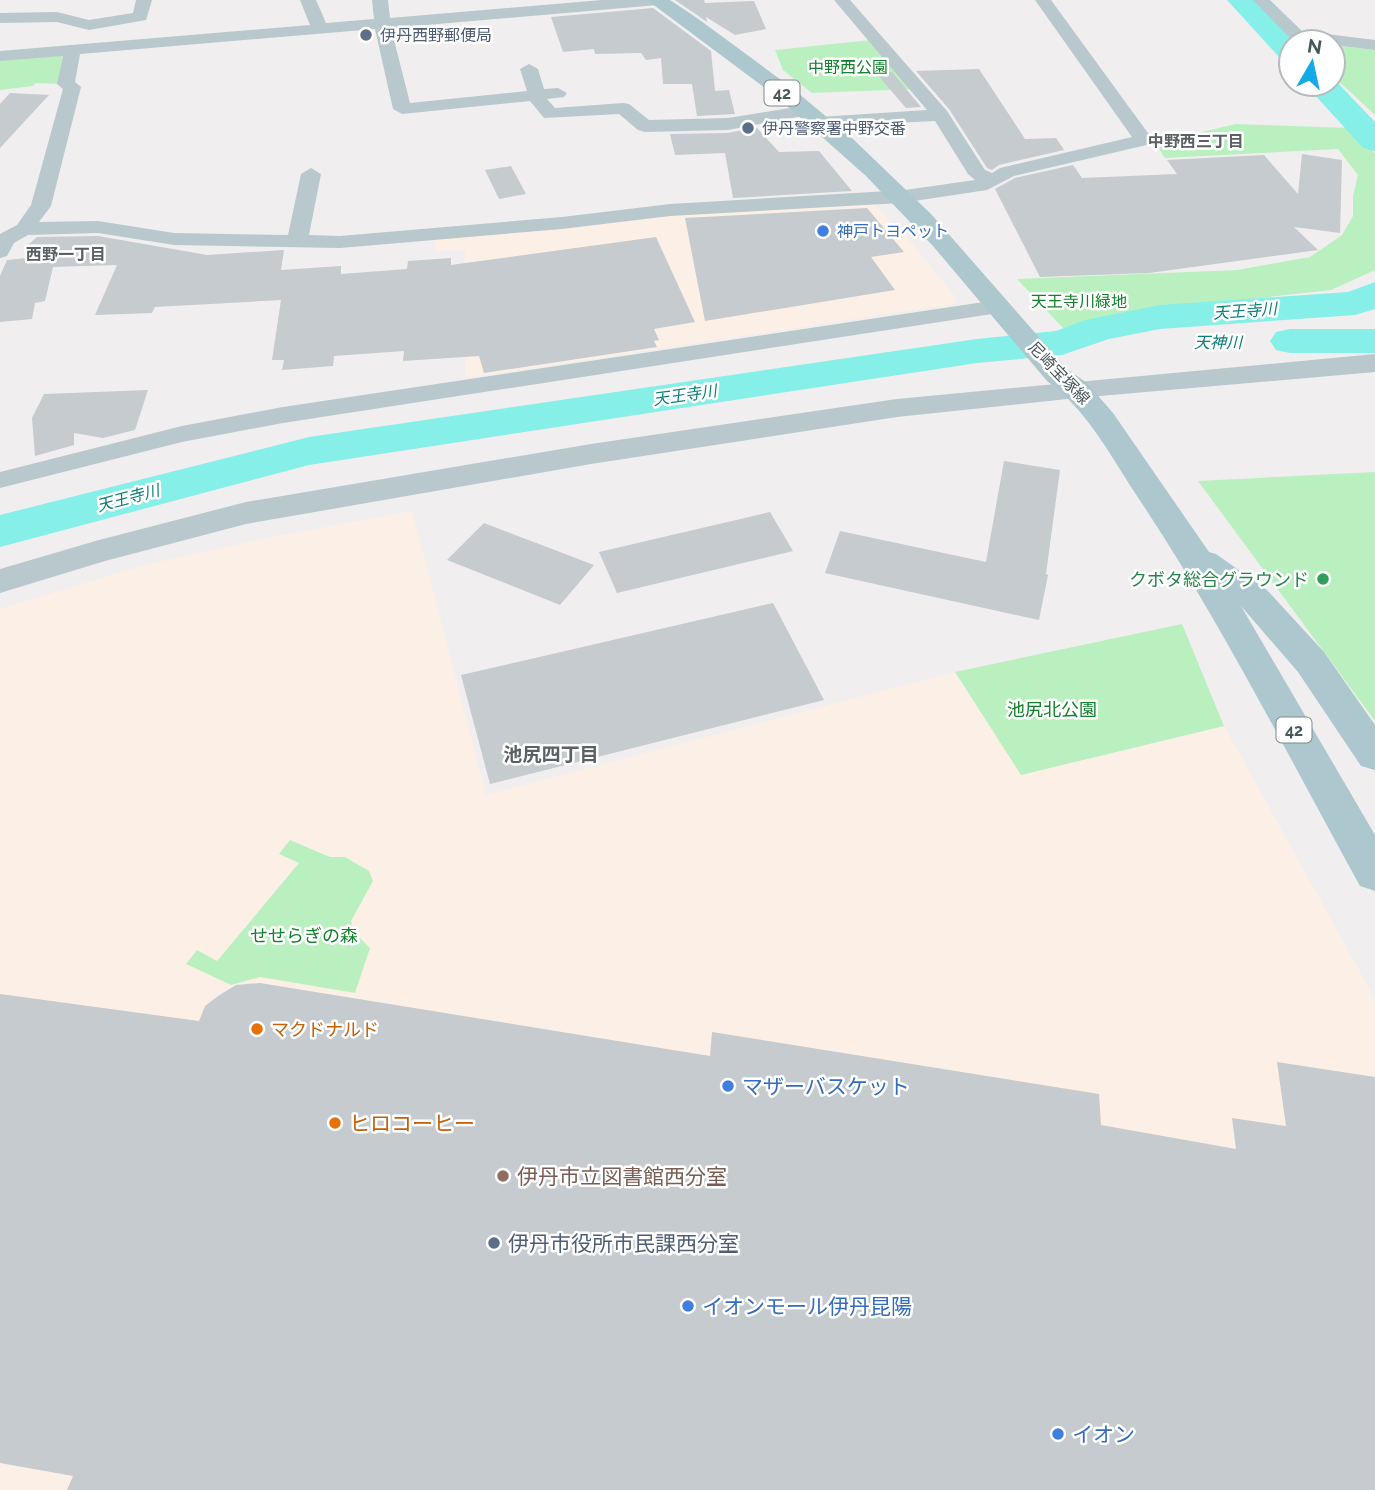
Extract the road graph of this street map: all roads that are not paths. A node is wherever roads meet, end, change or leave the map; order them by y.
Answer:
1 (42, 0) edge
2 (144, 0) edge
3 (308, 0) edge
4 (380, 0) edge
5 (657, 0) edge
6 (842, 0) edge
7 (1044, 0) edge
8 (1261, 0) edge
9 (585, 3) edge
10 (452, 8) edge
11 (57, 17) junction
12 (0, 18) edge
13 (382, 23) junction
14 (320, 29) junction
15 (1375, 46) edge
16 (72, 50) junction
17 (0, 56) edge
18 (529, 69) dead end
19 (576, 91) dead end
20 (537, 95) junction
21 (941, 116) junction
22 (811, 117) junction
23 (991, 180) junction
24 (312, 181) dead end
25 (900, 196) junction
26 (24, 229) junction
27 (297, 242) junction
28 (2, 244) edge
29 (1000, 310) junction
30 (1375, 363) edge
31 (1067, 382) junction
32 (0, 480) edge
33 (1194, 555) junction
34 (0, 581) edge
35 (1375, 755) edge
36 (1375, 873) edge

1 - 11 street
2 - 11 street
3 - 14 street
4 - 13 street
5 - 9 street
5 - 22 main road, 尼崎宝塚線 / 42
6 - 21 street
7 - 23 street
8 - 15 street
9 - 10 street
10 - 13 street
11 - 12 street
13 - 14 street
13 - 20 street
14 - 16 street
16 - 17 street
16 - 26 street
18 - 20 street
19 - 20 street
20 - 22 street
21 - 22 street
21 - 23 street
22 - 25 main road, 尼崎宝塚線 / 42
23 - 25 street
24 - 27 street
25 - 27 street
25 - 29 main road, 尼崎宝塚線 / 42
26 - 27 street
26 - 28 street
29 - 31 main road, 尼崎宝塚線 / 42
29 - 32 street
30 - 31 street
31 - 33 main road, 尼崎宝塚線 / 42
31 - 34 street
33 - 35 main road, 42
33 - 36 main road, 尼崎宝塚線 / 42

